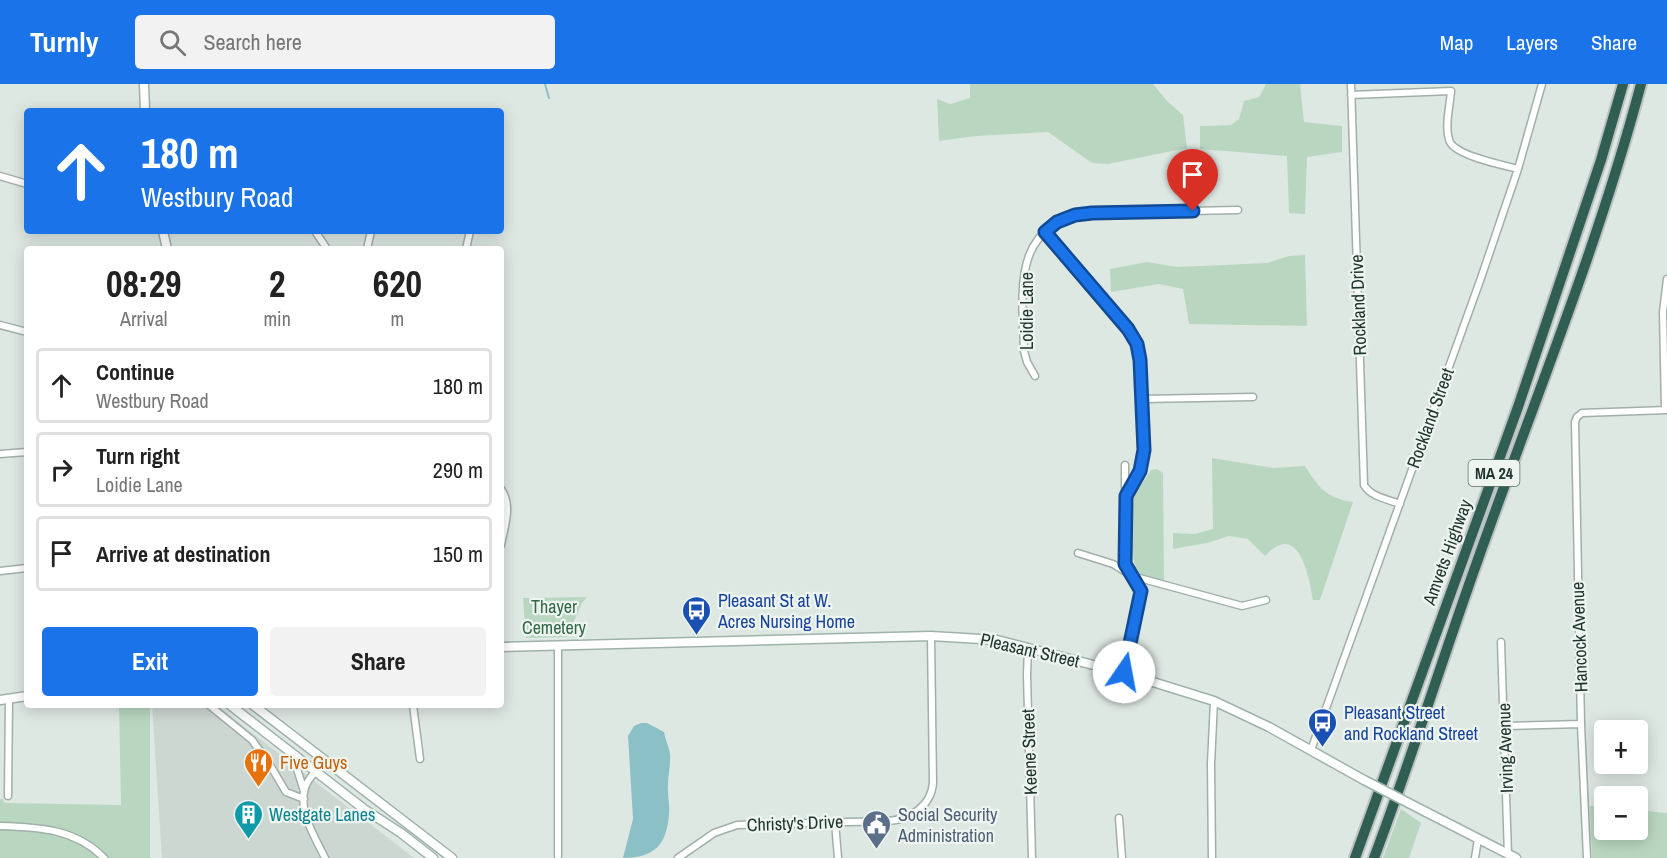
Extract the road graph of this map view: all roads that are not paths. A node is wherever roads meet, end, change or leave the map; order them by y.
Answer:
1 (144, 84) edge
2 (1351, 84) edge
3 (1542, 84) edge
4 (1623, 84) edge
5 (1641, 84) edge
6 (1351, 96) junction
7 (145, 108) edge
8 (1518, 169) junction
9 (0, 176) edge
10 (24, 182) edge
11 (1238, 210) dead end
12 (1045, 232) junction
13 (1667, 279) edge
14 (0, 325) edge
15 (24, 331) edge
16 (1035, 376) dead end
17 (1253, 397) dead end
18 (1142, 399) junction
19 (1666, 410) edge
20 (24, 452) edge
21 (0, 454) edge
22 (1125, 465) dead end
23 (504, 493) edge
24 (1126, 496) junction
25 (1400, 504) junction
26 (504, 529) edge
27 (1077, 553) dead end
28 (24, 568) edge
29 (0, 571) edge
30 (1132, 576) junction
31 (1266, 600) dead end
32 (931, 636) junction
33 (1501, 642) dead end
34 (558, 645) junction
35 (504, 647) edge
36 (1028, 647) junction
37 (1124, 672) junction
38 (24, 696) edge
39 (4, 699) edge
40 (1214, 701) junction
41 (213, 708) edge
42 (234, 708) edge
43 (257, 708) edge
44 (413, 708) edge
45 (1581, 724) junction
46 (1504, 726) junction
47 (286, 748) junction
48 (1311, 750) junction
49 (420, 759) dead end
50 (325, 761) junction
51 (316, 771) junction
52 (304, 791) junction
53 (8, 796) dead end
54 (304, 799) junction
55 (1119, 818) dead end
56 (836, 822) junction
57 (0, 826) edge
58 (1478, 839) junction
59 (558, 856) dead end
60 (1512, 856) edge
61 (104, 858) edge
62 (325, 858) edge
63 (433, 858) edge
64 (452, 858) edge
65 (678, 858) edge
66 (838, 858) edge
67 (1032, 858) edge
68 (1122, 858) edge
69 (1212, 858) edge
70 (1355, 858) edge
71 (1374, 858) edge
72 (1475, 858) edge
73 (1587, 858) edge

1 - 7 main road
2 - 6 street, Rockland Drive
3 - 8 street, Rockland Street
4 - 70 highway, Amvets Highway / MA 24
5 - 71 highway, Amvets Highway / MA 24
6 - 8 street
6 - 25 street, Rockland Drive
8 - 25 street, Rockland Street
9 - 10 street
11 - 12 street, Loidie Lane
12 - 16 street, Loidie Lane
12 - 18 street
13 - 19 street
14 - 15 street
17 - 18 street
18 - 24 street
19 - 45 street, Hancock Avenue
20 - 21 street
22 - 24 street
23 - 26 street
24 - 30 street
25 - 48 street, Rockland Street
27 - 30 street
28 - 29 street
30 - 31 street
30 - 37 street
32 - 34 main road, Pleasant Street
32 - 36 main road, Pleasant Street
32 - 56 street, Christy's Drive
33 - 46 street, Irving Avenue
34 - 35 main road, Pleasant Street
34 - 59 street
36 - 37 main road, Pleasant Street
36 - 67 street, Keene Street
37 - 40 main road, Pleasant Street
38 - 39 main road
39 - 53 street
40 - 48 main road, Pleasant Street
40 - 69 street
41 - 54 street
42 - 47 main road
43 - 50 main road
44 - 49 street
45 - 46 street
45 - 73 street, Hancock Avenue
46 - 60 street, Irving Avenue
47 - 51 main road
47 - 52 street
48 - 58 main road, Pleasant Street, bridge
50 - 51 street
50 - 64 main road
51 - 52 street
51 - 63 main road
52 - 54 street
54 - 62 street
55 - 68 street
56 - 65 street, Christy's Drive
56 - 66 street
57 - 61 street
58 - 60 main road, Pleasant Street
58 - 72 street

